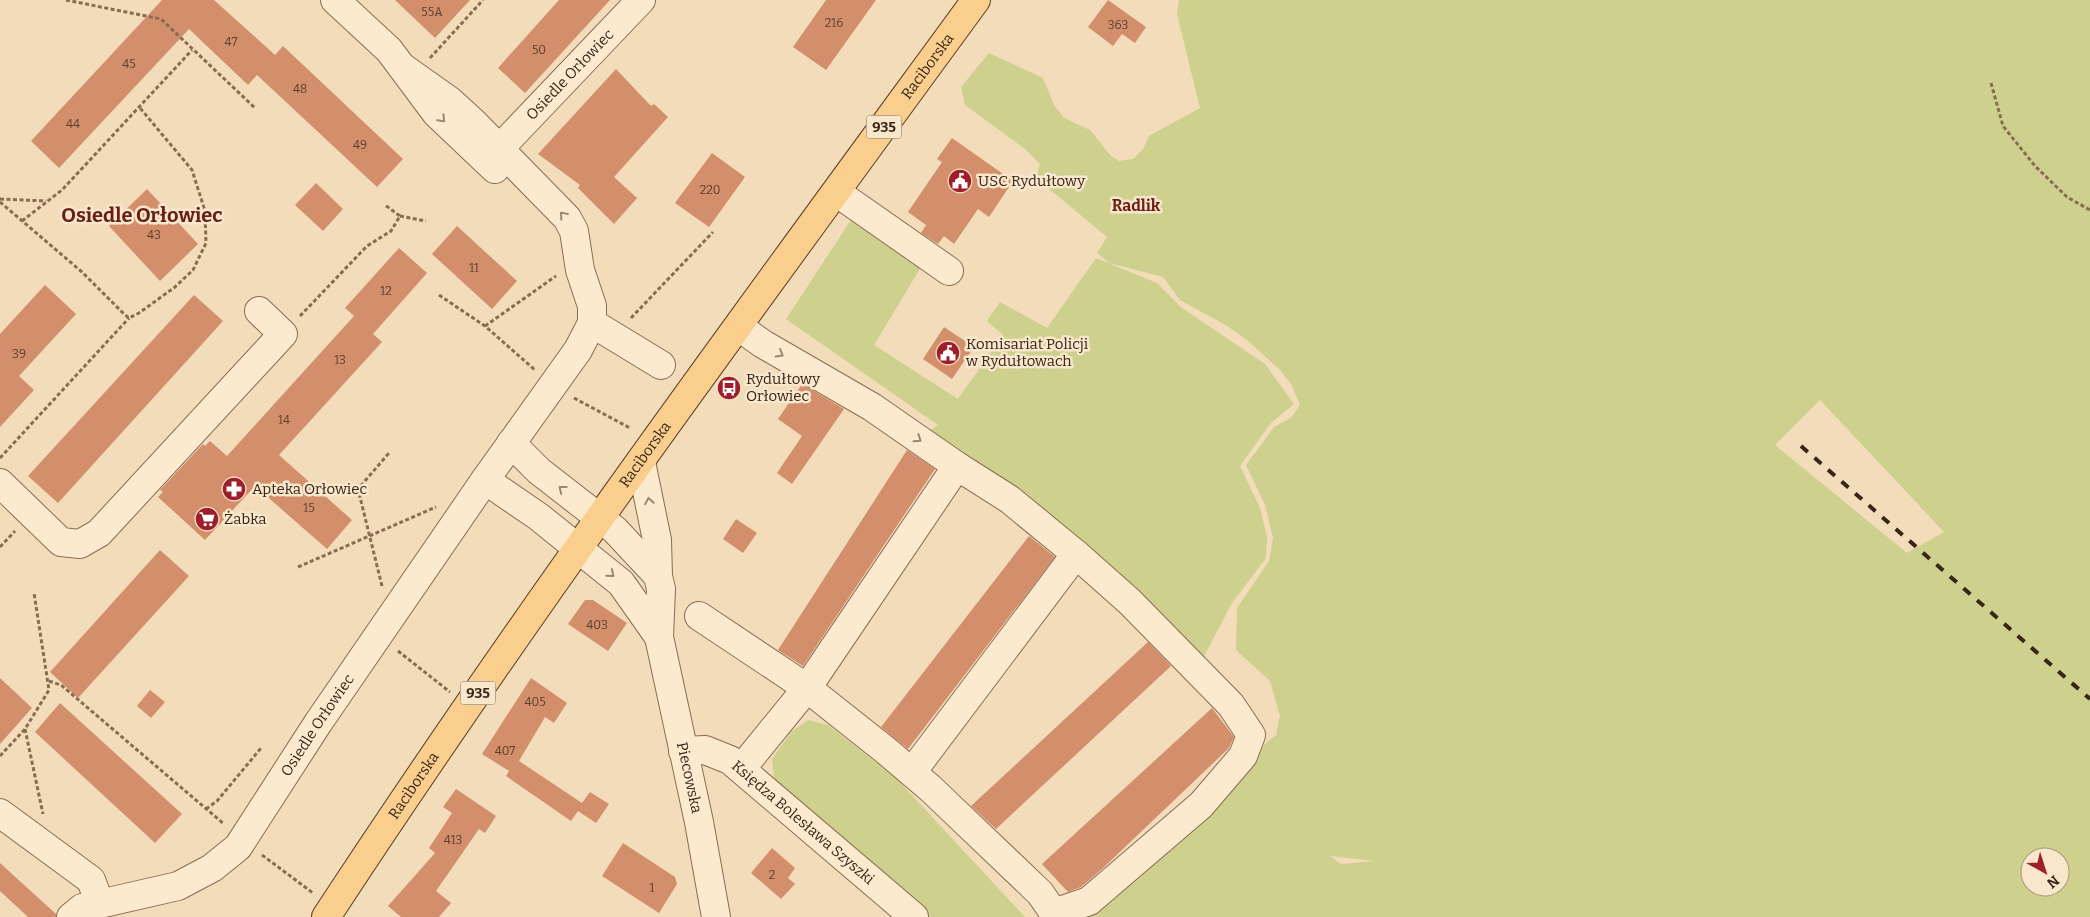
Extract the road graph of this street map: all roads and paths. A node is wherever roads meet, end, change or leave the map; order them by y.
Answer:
1 (66, 0) edge
2 (335, 0) edge
3 (640, 0) edge
4 (976, 0) edge
5 (192, 50) junction
6 (1991, 83) dead end
7 (140, 108) junction
8 (255, 108) dead end
9 (492, 154) junction
10 (836, 192) junction
11 (0, 201) edge
12 (46, 201) junction
13 (385, 205) dead end
14 (2090, 210) edge
15 (400, 216) junction
16 (22, 220) junction
17 (426, 221) dead end
18 (713, 232) dead end
19 (579, 260) junction
20 (949, 271) dead end
21 (439, 295) dead end
22 (259, 311) dead end
23 (129, 318) junction
24 (486, 326) junction
25 (739, 326) junction
26 (603, 330) junction
27 (283, 334) junction
28 (661, 365) dead end
29 (552, 386) junction
30 (630, 428) dead end
31 (511, 443) junction
32 (389, 453) dead end
33 (0, 458) edge
34 (641, 462) junction
35 (957, 466) junction
36 (485, 480) junction
37 (0, 483) edge
38 (443, 503) dead end
39 (601, 519) junction
40 (370, 537) junction
41 (579, 549) junction
42 (1076, 554) junction
43 (298, 567) dead end
44 (658, 576) junction
45 (34, 592) dead end
46 (699, 616) dead end
47 (384, 627) junction
48 (659, 637) junction
49 (49, 681) junction
50 (807, 688) junction
51 (452, 694) dead end
52 (25, 729) junction
53 (261, 748) dead end
54 (683, 751) junction
55 (0, 756) edge
56 (741, 769) junction
57 (912, 772) junction
58 (206, 809) junction
59 (0, 813) edge
60 (242, 840) junction
61 (52, 852) junction
62 (100, 904) junction
63 (323, 907) edge
64 (1054, 915) edge
65 (71, 917) edge
66 (716, 917) edge
67 (914, 917) edge

1 - 5 path
2 - 9 street
3 - 9 street, Osiedle Orłowiec
4 - 10 main road, Raciborska / 935
5 - 7 path
5 - 8 path
6 - 14 path
7 - 12 path
7 - 23 path
9 - 19 street
10 - 20 street
10 - 25 main road, Raciborska / 935
11 - 12 path
11 - 16 path
12 - 16 path
13 - 15 path
15 - 17 path
15 - 27 path
16 - 23 path
18 - 26 path
19 - 24 path
19 - 26 street
21 - 24 path
22 - 27 street
23 - 33 path
24 - 29 path
25 - 34 main road, Raciborska / 935
25 -> 35 street
26 - 28 street
26 - 29 street, Osiedle Orłowiec
27 - 37 street
29 - 30 path
29 - 31 street, Osiedle Orłowiec
31 - 36 street, Osiedle Orłowiec
39 -> 31 street
32 - 40 path
34 - 39 main road, Raciborska / 935
44 -> 34 street, Piecowska
35 - 42 street
35 - 50 street
36 - 41 street
36 - 47 street, Osiedle Orłowiec
38 - 40 path
39 - 41 main road, Raciborska / 935
39 - 44 street
40 - 43 path
40 - 47 path
41 -> 48 street, Piecowska
41 - 63 main road, Raciborska / 935
42 - 57 street
42 - 64 street
44 - 48 street, Piecowska
45 - 49 path
46 - 50 street
47 - 51 path
47 - 60 street, Osiedle Orłowiec
48 - 54 street, Piecowska
49 - 52 path
49 - 58 path
50 - 56 street
50 - 57 street
52 - 55 path
52 - 61 path
53 - 58 path
54 - 56 street, Księdza Bolesława Szyszki
54 - 66 street, Piecowska
56 - 67 street, Księdza Bolesława Szyszki
57 - 64 street
58 - 60 path
59 - 61 street
60 - 62 street, Osiedle Orłowiec
60 - 63 path
61 - 62 street
62 - 65 street, Osiedle Orłowiec

